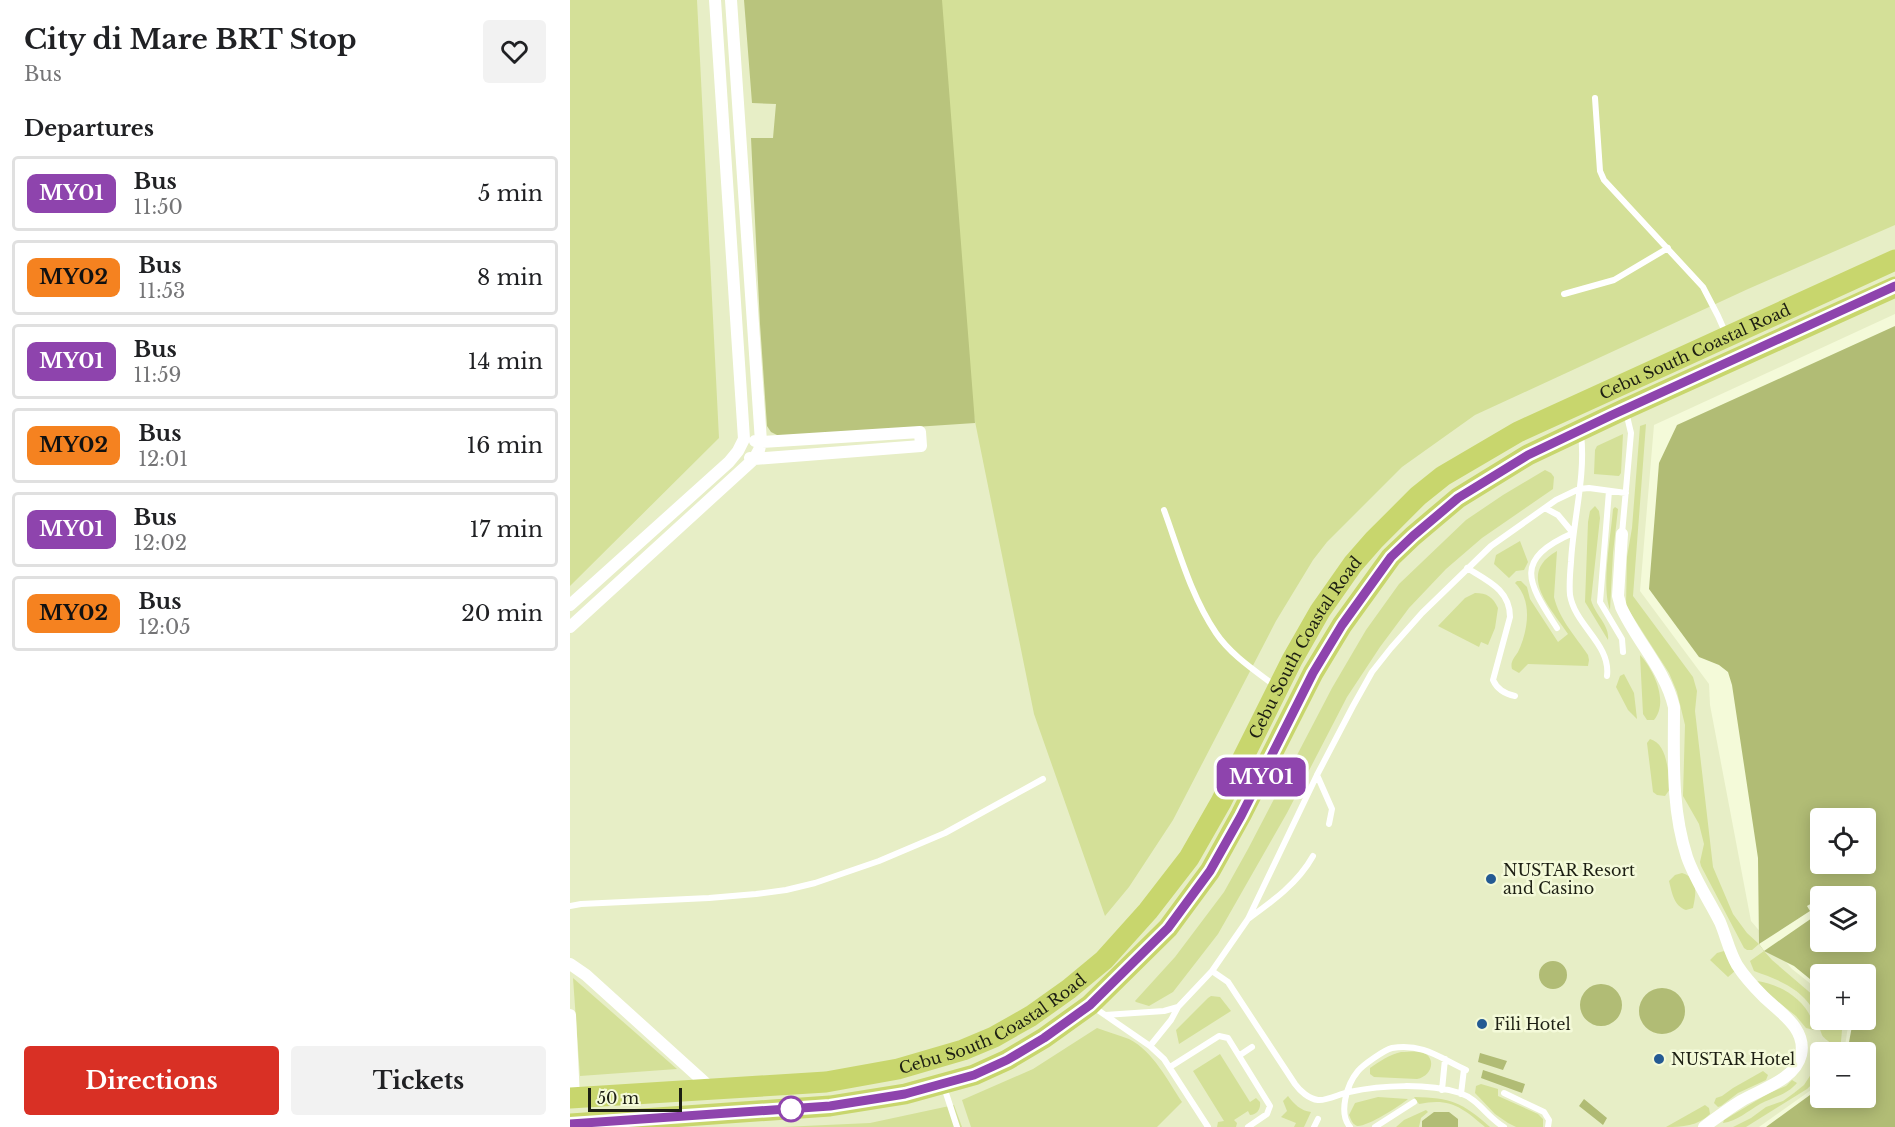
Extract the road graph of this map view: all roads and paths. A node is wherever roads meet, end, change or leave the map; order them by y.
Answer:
1 (715, 0) edge
2 (731, 0) edge
3 (1595, 98) dead end
4 (1668, 248) junction
5 (1895, 260) edge
6 (1895, 286) edge
7 (1564, 294) dead end
8 (1727, 337) junction
9 (1625, 409) junction
10 (1580, 430) junction
11 (744, 439) junction
12 (761, 442) junction
13 (738, 452) junction
14 (753, 459) junction
15 (1579, 489) junction
16 (1609, 491) junction
17 (1626, 493) junction
18 (1545, 508) junction
19 (1164, 510) dead end
20 (1573, 533) junction
21 (1622, 534) joint
22 (1467, 568) junction
23 (570, 605) edge
24 (570, 627) edge
25 (1557, 628) dead end
26 (1623, 652) dead end
27 (1607, 676) dead end
28 (1278, 688) junction
29 (1515, 696) dead end
30 (1317, 775) junction
31 (1043, 778) dead end
32 (1329, 824) dead end
33 (1313, 856) dead end
34 (570, 906) edge
35 (1248, 919) junction
36 (570, 964) edge
37 (1212, 971) junction
38 (1178, 1007) junction
39 (1098, 1010) junction
40 (570, 1015) edge
41 (1150, 1046) junction
42 (1252, 1047) dead end
43 (1240, 1055) junction
44 (1445, 1059) junction
45 (1170, 1066) junction
46 (943, 1084) junction
47 (712, 1089) junction
48 (1442, 1090) junction
49 (1348, 1092) junction
50 (1504, 1093) dead end
51 (1461, 1094) junction
52 (572, 1098) edge
53 (1414, 1102) dead end
54 (1318, 1119) dead end
55 (574, 1125) edge
56 (957, 1127) edge
57 (1208, 1127) edge
58 (1248, 1127) edge
59 (1314, 1127) edge
60 (1350, 1127) edge
61 (1375, 1127) edge
62 (1504, 1127) edge
63 (1548, 1127) edge
64 (1704, 1127) edge

1 - 11 street
2 - 12 street
3 - 4 lane
4 - 7 lane
4 - 8 lane
5 - 8 highway, Cebu South Coastal Road
6 - 9 highway, Cebu South Coastal Road
8 - 28 highway, Cebu South Coastal Road
9 - 10 highway, Cebu South Coastal Road
9 - 17 lane
10 - 15 lane
10 - 39 highway, Cebu South Coastal Road
11 - 12 street
11 - 13 street
12 - 14 street
12 - 14 street
13 - 14 street
13 - 23 street
14 - 24 street
15 - 16 lane
15 - 18 lane
15 - 20 lane
16 - 17 lane
16 - 26 lane
17 - 21 lane
18 - 20 lane
18 - 22 lane
19 - 28 lane
20 - 25 lane
20 - 27 lane
21 - 64 street
22 - 29 lane
22 - 30 lane
28 - 47 highway, Cebu South Coastal Road
30 - 32 lane
30 - 35 lane
31 - 34 lane
33 - 35 lane
35 - 37 lane
36 - 47 street
37 - 38 lane
37 - 49 lane
38 - 39 lane
38 - 41 lane
39 - 41 lane
39 - 46 highway, Cebu South Coastal Road
40 - 52 street
41 - 45 lane
42 - 43 lane
43 - 45 lane
43 - 58 lane
44 - 48 lane
44 - 49 lane
44 - 51 lane
45 - 57 lane
46 - 55 highway, Cebu South Coastal Road
46 - 56 lane
47 - 52 highway, Cebu South Coastal Road
48 - 49 lane
48 - 51 lane
49 - 60 lane
50 - 63 lane
51 - 62 lane
53 - 61 lane
54 - 59 lane

